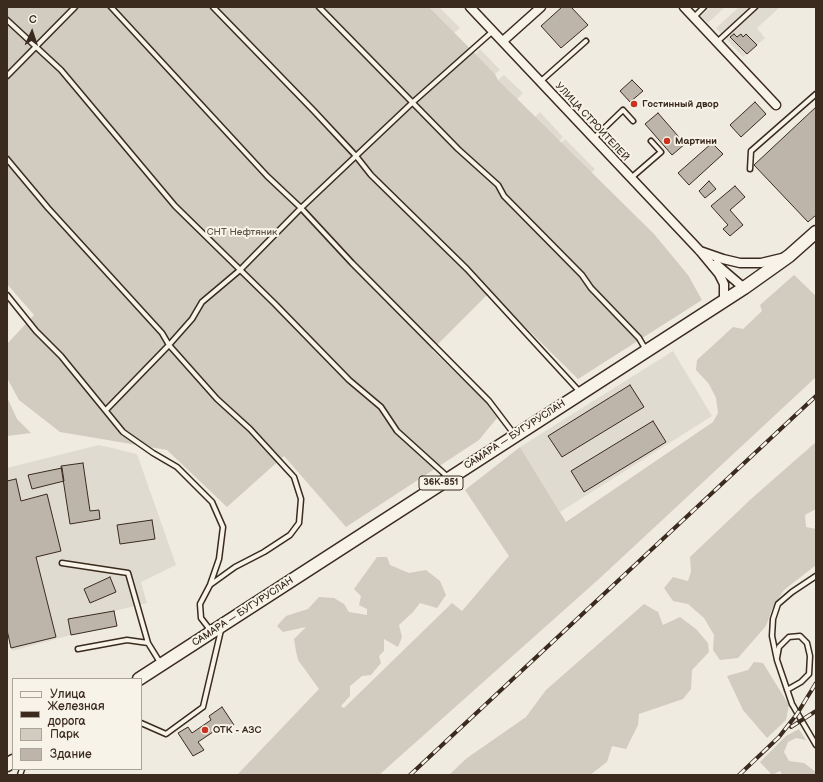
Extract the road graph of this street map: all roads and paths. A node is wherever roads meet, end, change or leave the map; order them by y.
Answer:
1 (75, 7) edge
2 (111, 7) edge
3 (213, 7) edge
4 (319, 7) edge
5 (470, 7) edge
6 (541, 7) edge
7 (684, 7) edge
8 (704, 7) edge
9 (755, 7) edge
10 (693, 17) junction
11 (7, 20) edge
12 (493, 31) junction
13 (503, 41) junction
14 (586, 41) dead end
15 (717, 42) junction
16 (36, 45) junction
17 (7, 76) edge
18 (541, 81) junction
19 (816, 94) edge
20 (412, 103) junction
21 (776, 105) dead end
22 (633, 121) dead end
23 (594, 138) junction
24 (651, 141) dead end
25 (356, 156) junction
26 (7, 160) edge
27 (750, 169) dead end
28 (631, 178) junction
29 (301, 208) junction
30 (816, 232) edge
31 (700, 251) junction
32 (789, 256) junction
33 (240, 270) junction
34 (744, 288) junction
35 (7, 295) edge
36 (724, 301) junction
37 (169, 345) junction
38 (646, 350) junction
39 (581, 392) junction
40 (106, 410) junction
41 (514, 435) junction
42 (449, 478) junction
43 (62, 563) dead end
44 (816, 576) edge
45 (210, 585) junction
46 (222, 625) junction
47 (211, 632) junction
48 (148, 643) junction
49 (78, 649) dead end
50 (777, 660) junction
51 (161, 665) junction
52 (141, 678) edge
53 (787, 690) junction
54 (142, 723) edge
55 (816, 744) edge

1 - 16 lane
2 - 29 lane
3 - 25 lane
4 - 20 lane
5 - 12 street, УЛИЦА СТРОИТЕЛЕЙ
6 - 13 street
7 - 10 street
8 - 10 lane
9 - 15 lane
10 - 15 street
11 - 16 lane
12 - 13 street, УЛИЦА СТРОИТЕЛЕЙ
12 - 20 lane
13 - 18 street, УЛИЦА СТРОИТЕЛЕЙ
14 - 18 lane
15 - 21 street
16 - 17 lane
16 - 33 lane
18 - 23 street, УЛИЦА СТРОИТЕЛЕЙ
19 - 27 lane
20 - 25 lane
20 - 38 lane
22 - 23 lane
23 - 28 street, УЛИЦА СТРОИТЕЛЕЙ
24 - 28 lane
25 - 29 lane
25 - 39 lane
26 - 37 lane
28 - 31 street, УЛИЦА СТРОИТЕЛЕЙ
29 - 33 lane
29 - 41 lane
30 - 32 main road, 36К-851
31 - 32 street
31 - 34 street
31 - 36 street
32 - 34 main road, САМАРА — БУГУРУСЛАН / 36К-851
33 - 37 lane
33 - 42 lane
34 - 36 main road, САМАРА — БУГУРУСЛАН / 36К-851
35 - 40 lane
36 - 38 main road, САМАРА — БУГУРУСЛАН / 36К-851
37 - 40 lane
37 - 45 lane
38 - 39 main road, САМАРА — БУГУРУСЛАН / 36К-851
39 - 41 main road, САМАРА — БУГУРУСЛАН / 36К-851
40 - 45 lane
41 - 42 main road, САМАРА — БУГУРУСЛАН / 36К-851
42 - 46 main road, САМАРА — БУГУРУСЛАН / 36К-851
43 - 48 lane
44 - 50 lane
45 - 47 lane
46 - 47 main road, САМАРА — БУГУРУСЛАН / 36К-851
46 - 54 lane
47 - 51 main road, САМАРА — БУГУРУСЛАН / 36К-851
48 - 49 lane
48 - 51 lane
50 - 53 lane
50 - 53 lane
51 - 52 main road, САМАРА — БУГУРУСЛАН / 36К-851
53 - 55 lane

